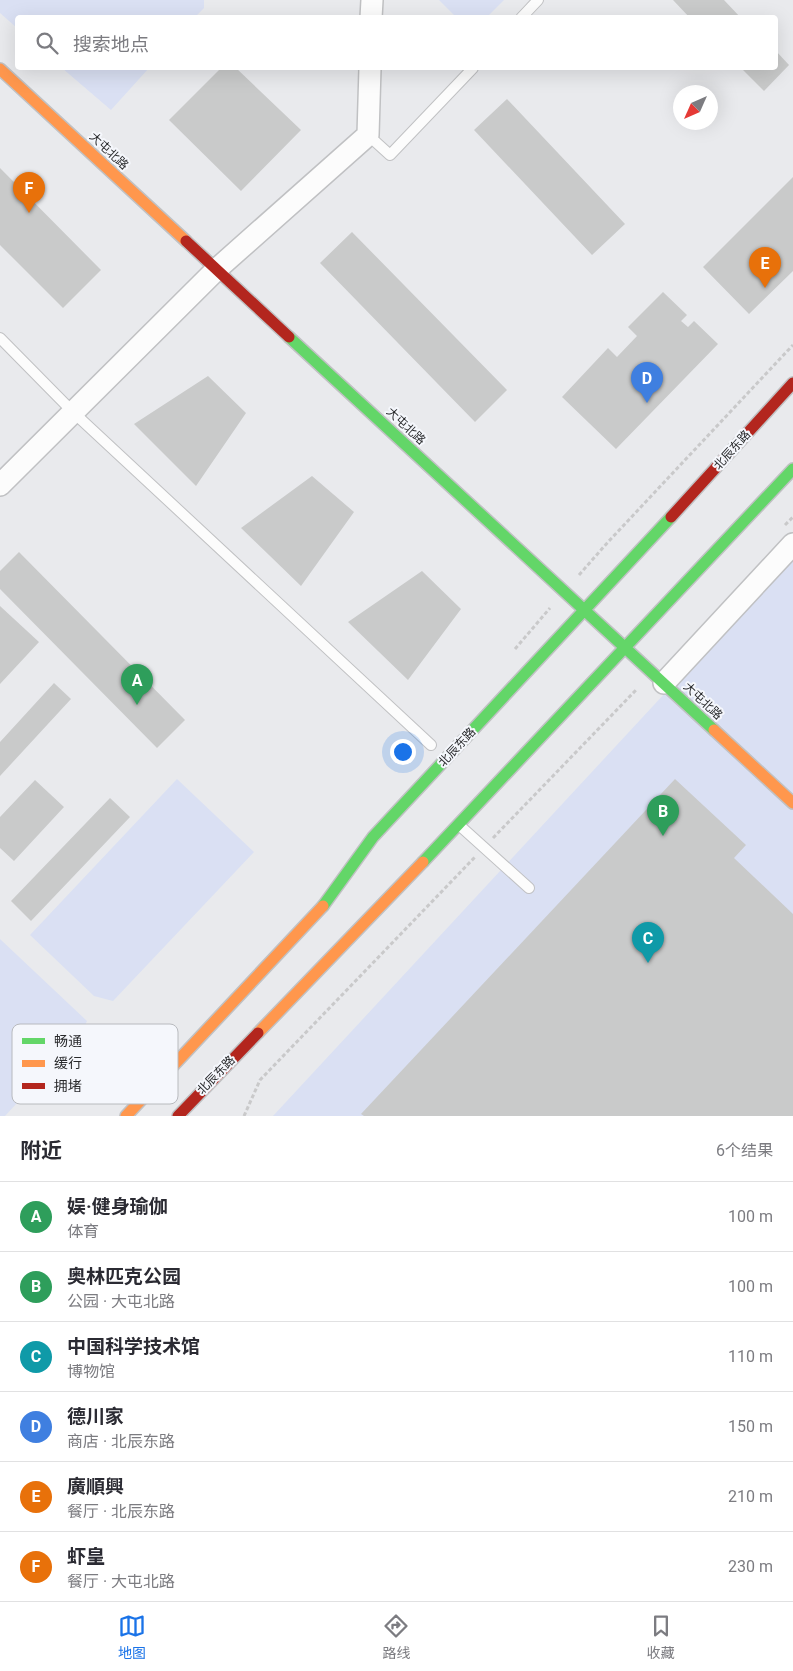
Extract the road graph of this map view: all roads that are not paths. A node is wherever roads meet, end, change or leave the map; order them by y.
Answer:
1 (372, 0) edge
2 (538, 0) edge
3 (371, 15) edge
4 (524, 15) edge
5 (0, 69) edge
6 (370, 70) edge
7 (471, 70) edge
8 (368, 135) junction
9 (216, 269) junction
10 (0, 338) edge
11 (793, 382) edge
12 (73, 412) junction
13 (793, 469) edge
14 (0, 485) edge
15 (793, 544) edge
16 (585, 610) junction
17 (624, 649) junction
18 (664, 683) junction
19 (431, 745) dead end
20 (793, 803) edge
21 (458, 825) junction
22 (529, 888) dead end
23 (178, 1061) edge
24 (191, 1101) junction
25 (137, 1104) edge
26 (202, 1111) dead end
27 (126, 1116) edge
28 (178, 1116) edge

1 - 3 street
2 - 4 lane
5 - 9 main road, 大屯北路
6 - 8 street
7 - 8 lane
8 - 9 street
9 - 12 street
9 - 16 main road, 大屯北路
10 - 12 lane
11 - 16 main road, 北辰东路
12 - 14 street
12 - 19 lane
13 - 17 main road, 北辰东路
15 - 18 street
16 - 17 main road, 大屯北路
16 - 23 main road, 北辰东路
17 - 18 main road, 大屯北路
17 - 21 main road, 北辰东路
18 - 20 main road, 大屯北路
21 - 22 lane
21 - 24 main road, 北辰东路
24 - 26 main road
24 - 28 main road, 北辰东路
25 - 27 main road, 北辰东路

